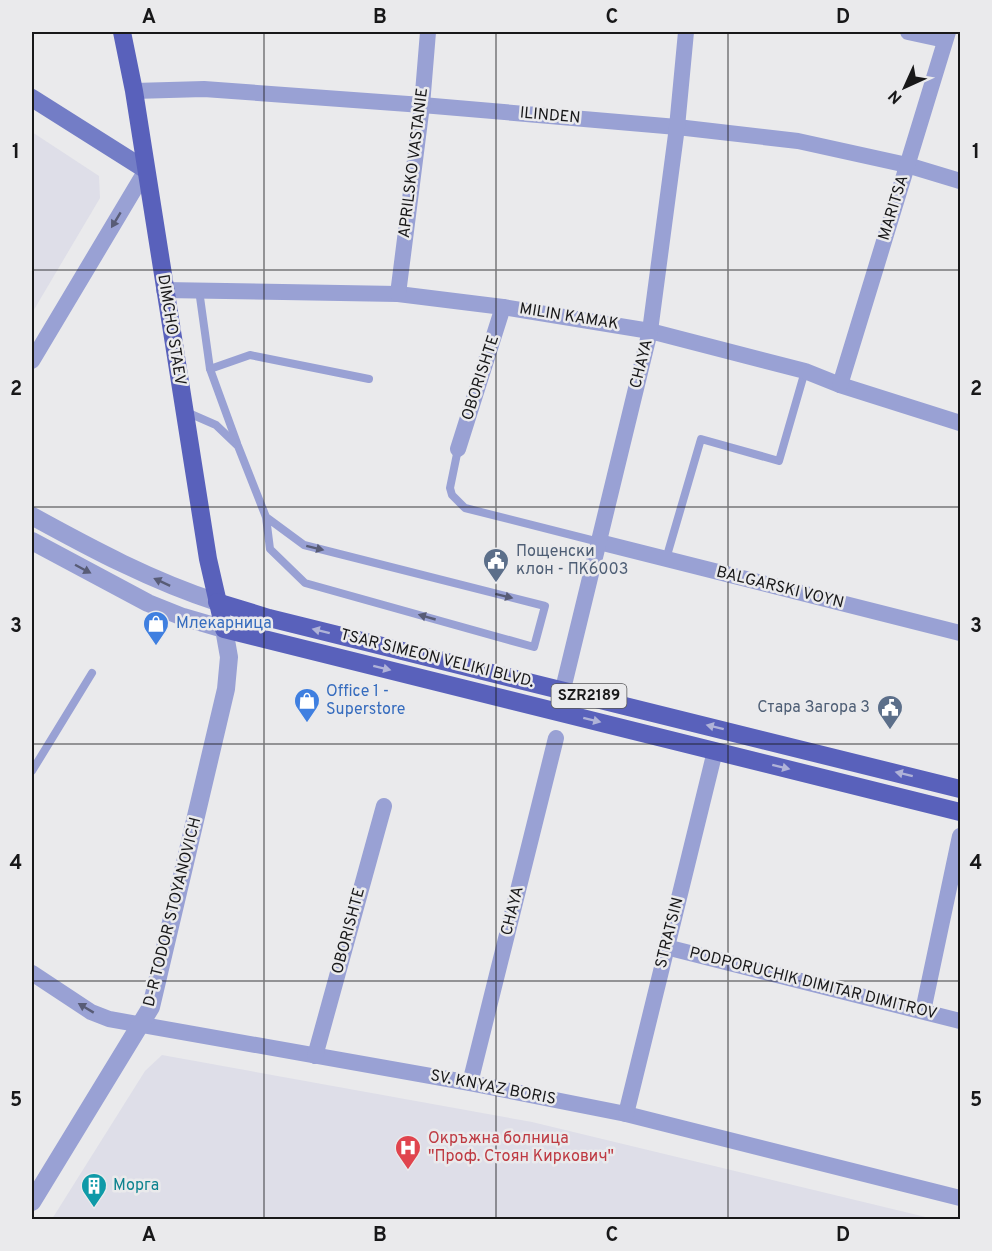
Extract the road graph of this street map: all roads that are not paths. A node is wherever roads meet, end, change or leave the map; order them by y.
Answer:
1 (122, 32) edge
2 (428, 32) edge
3 (686, 32) edge
4 (908, 32) edge
5 (946, 36) edge
6 (134, 91) junction
7 (32, 98) edge
8 (422, 105) junction
9 (677, 127) junction
10 (907, 165) junction
11 (146, 170) junction
12 (960, 181) edge
13 (199, 289) junction
14 (164, 290) junction
15 (398, 294) junction
16 (503, 307) junction
17 (650, 331) junction
18 (32, 361) edge
19 (210, 369) junction
20 (805, 371) junction
21 (369, 380) dead end
22 (840, 385) junction
23 (184, 411) junction
24 (960, 423) edge
25 (238, 446) junction
26 (458, 449) joint
27 (32, 516) edge
28 (266, 517) junction
29 (32, 542) edge
30 (599, 542) junction
31 (666, 559) junction
32 (217, 602) junction
33 (224, 629) junction
34 (960, 633) edge
35 (92, 673) dead end
36 (563, 690) junction
37 (556, 738) dead end
38 (715, 751) junction
39 (34, 759) edge
40 (32, 771) edge
41 (960, 789) edge
42 (384, 807) dead end
43 (960, 812) edge
44 (960, 836) edge
45 (666, 947) junction
46 (32, 974) edge
47 (923, 1011) junction
48 (960, 1021) edge
49 (141, 1026) junction
50 (315, 1056) junction
51 (471, 1083) junction
52 (626, 1114) junction
53 (960, 1198) edge
54 (32, 1202) edge

1 - 6 main road, DIMCHO STAEV
2 - 8 street, APRILSKO VASTANIE
3 - 9 street, CHAYA
4 - 5 street
5 - 10 street, MARITSA
6 - 8 street, ILINDEN
6 - 11 main road, DIMCHO STAEV
7 - 11 main road
8 - 9 street, ILINDEN
8 - 15 street, APRILSKO VASTANIE
9 - 10 street, ILINDEN
9 - 17 street, CHAYA
10 - 12 street, ILINDEN
10 - 22 street, MARITSA
11 - 14 main road, DIMCHO STAEV
11 -> 18 street
13 - 14 street, MILIN KAMAK
13 - 15 street, MILIN KAMAK
13 - 19 lane
14 - 23 main road, DIMCHO STAEV
15 - 16 street, MILIN KAMAK
16 - 17 street, MILIN KAMAK
16 - 26 street, OBORISHTE
17 - 20 street, MILIN KAMAK
17 - 30 street, CHAYA
19 - 21 lane
19 - 25 lane
20 - 22 street, MILIN KAMAK
20 - 31 lane
22 - 24 street, MILIN KAMAK
23 - 25 lane
23 - 32 main road, DIMCHO STAEV
25 - 28 lane
26 - 30 lane
32 -> 27 street, TSAR SIMEON VELIKI BLVD. / SZR2189
28 -> 28 lane
29 -> 33 street, TSAR SIMEON VELIKI BLVD. / SZR2189
30 - 31 street, BALGARSKI VOYN
30 - 36 street, CHAYA
31 - 34 street, BALGARSKI VOYN
32 - 33 main road, DIMCHO STAEV
36 -> 32 main road, TSAR SIMEON VELIKI BLVD. / SZR2189
33 -> 38 main road, TSAR SIMEON VELIKI BLVD. / SZR2189
33 - 49 street, D-R TODOR STOYANOVICH
35 - 39 lane
41 -> 36 main road, TSAR SIMEON VELIKI BLVD. / SZR2189
37 - 51 street, CHAYA
38 -> 43 main road, TSAR SIMEON VELIKI BLVD. / SZR2189
38 - 45 street, STRATSIN
39 - 40 lane
42 - 50 street, OBORISHTE
44 - 47 street
45 - 47 street, PODPORUCHIK DIMITAR DIMITROV
45 - 52 street, STRATSIN
49 -> 46 street, SV. KNYAZ BORIS
47 - 48 street, PODPORUCHIK DIMITAR DIMITROV
49 - 50 street, SV. KNYAZ BORIS
49 - 54 street, D-R TODOR STOYANOVICH
50 - 51 street, SV. KNYAZ BORIS
51 - 52 street, SV. KNYAZ BORIS
52 - 53 street, SV. KNYAZ BORIS

